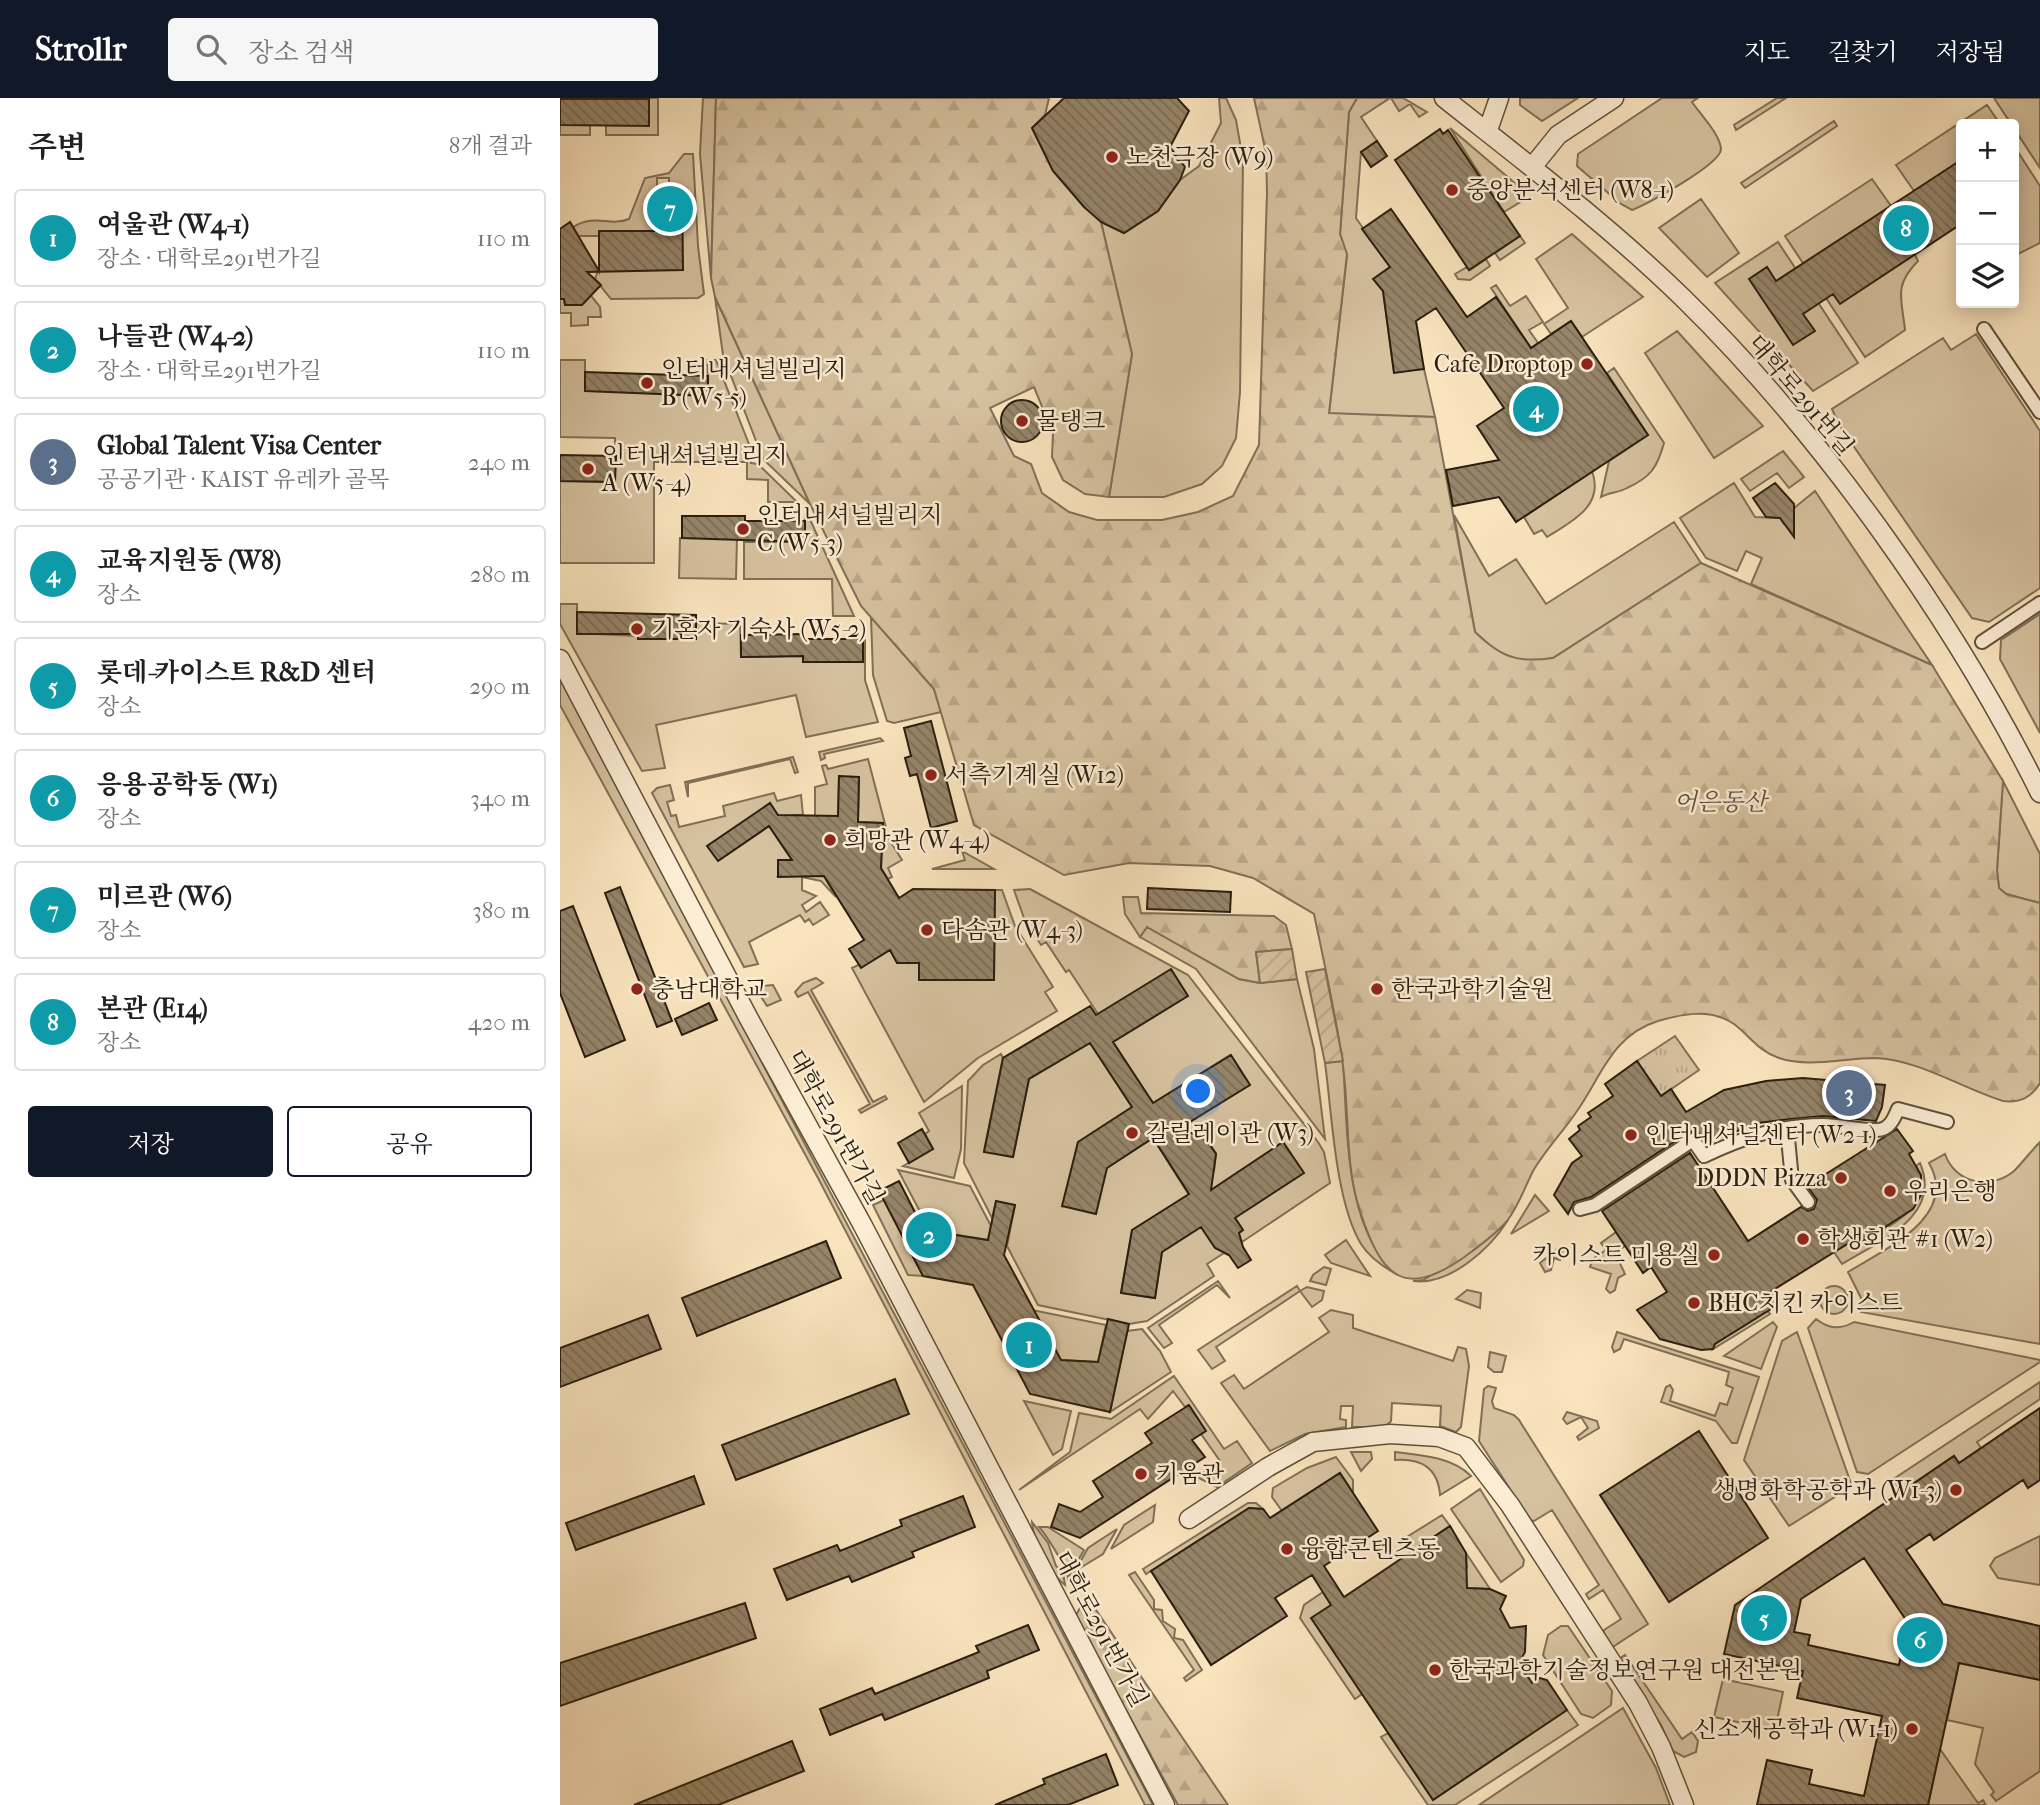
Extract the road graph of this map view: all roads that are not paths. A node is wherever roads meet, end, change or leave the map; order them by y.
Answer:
1 (1444, 98) edge
2 (1499, 98) edge
3 (1614, 98) edge
4 (1488, 130) junction
5 (1533, 166) junction
6 (1984, 329) dead end
7 (2040, 412) edge
8 (2040, 603) edge
9 (1982, 642) dead end
10 (560, 659) edge
11 (2040, 793) edge
12 (1947, 1122) dead end
13 (1787, 1128) junction
14 (1808, 1202) dead end
15 (1583, 1214) dead end
16 (1189, 1519) dead end
17 (1165, 1805) edge
18 (1684, 1805) edge

1 - 4 street, 대학로291번길
2 - 4 street
3 - 5 street
4 - 5 street, 대학로291번길
5 - 11 street, 대학로291번길
6 - 7 street
8 - 9 street
10 - 17 street, 대학로291번가길
12 - 13 street
13 - 14 street
13 - 15 street
16 - 18 street

